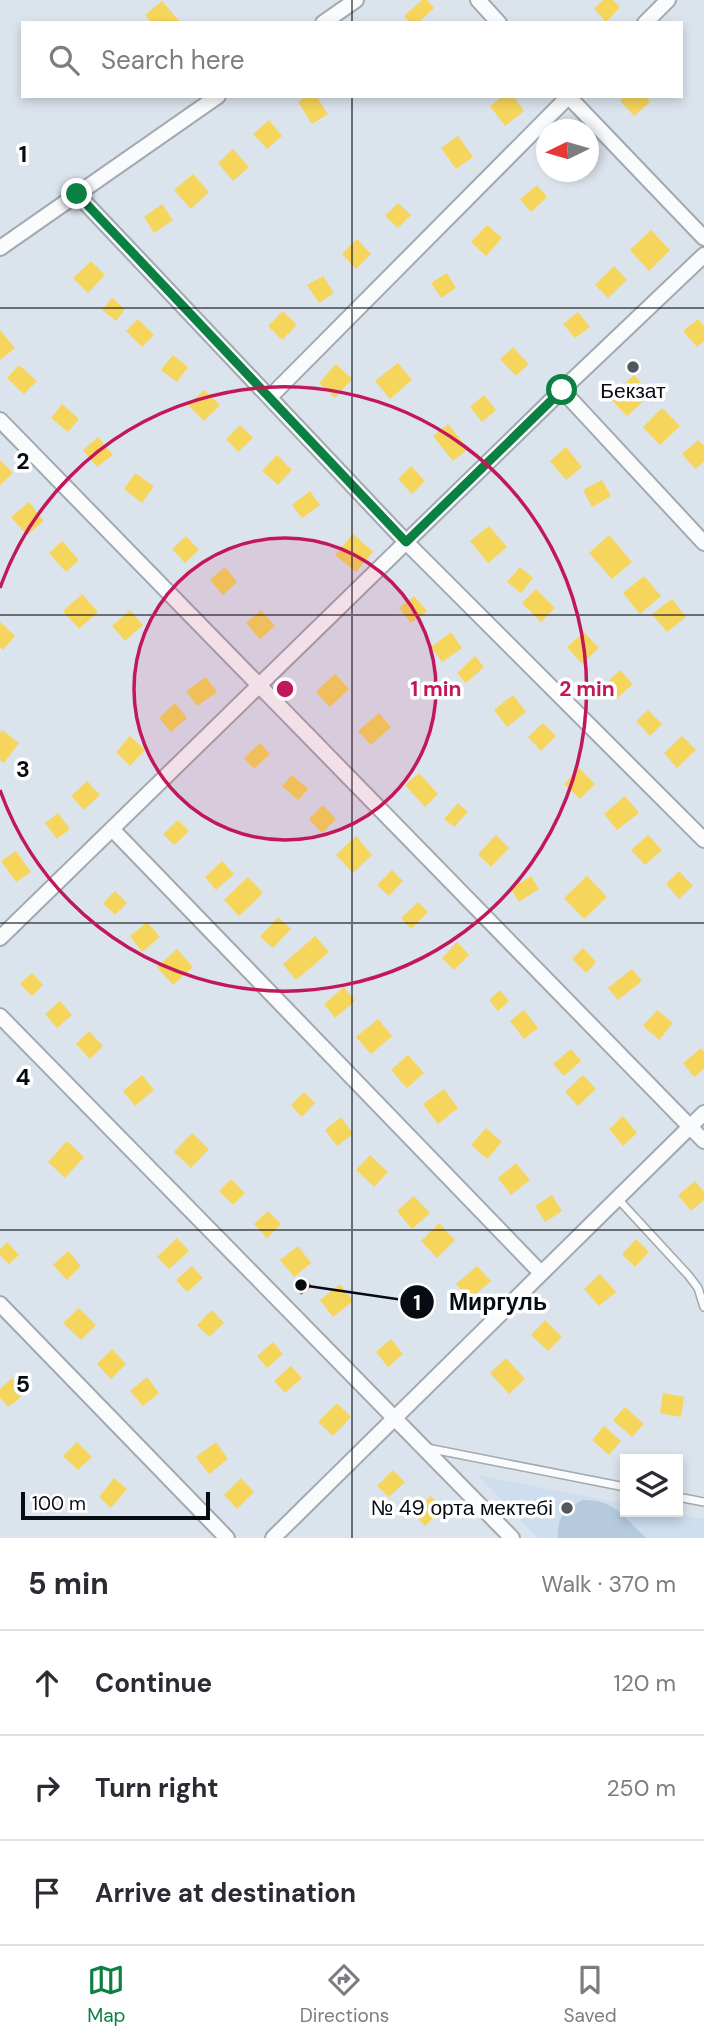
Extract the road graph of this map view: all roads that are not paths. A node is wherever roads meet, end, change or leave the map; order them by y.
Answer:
1 (356, 0) edge
2 (478, 0) edge
3 (668, 0) edge
4 (326, 21) edge
5 (497, 21) edge
6 (647, 21) edge
7 (215, 98) edge
8 (567, 98) edge
9 (571, 98) edge
10 (77, 194) junction
11 (704, 238) edge
12 (0, 248) edge
13 (704, 255) edge
14 (562, 390) junction
15 (270, 397) junction
16 (0, 420) edge
17 (406, 542) junction
18 (704, 543) edge
19 (259, 685) junction
20 (112, 829) junction
21 (704, 840) edge
22 (0, 939) edge
23 (0, 1016) edge
24 (704, 1113) edge
25 (690, 1127) junction
26 (704, 1141) edge
27 (617, 1199) junction
28 (541, 1273) junction
29 (0, 1304) edge
30 (704, 1307) edge
31 (395, 1418) junction
32 (423, 1447) junction
33 (620, 1486) edge
34 (683, 1498) edge
35 (704, 1502) edge
36 (227, 1538) edge
37 (273, 1538) edge
38 (512, 1538) edge

1 - 4 street
2 - 5 street
3 - 6 street
7 - 10 street
8 - 15 street
9 - 11 street
10 - 12 street
10 - 15 street
13 - 14 street
14 - 17 street
14 - 18 street
15 - 17 street
16 - 19 street
17 - 19 street
17 - 21 street
19 - 20 street
19 - 25 street
20 - 22 street
20 - 28 street
23 - 31 street
24 - 25 street
25 - 26 street
25 - 27 street
27 - 28 street
27 - 30 lane
28 - 31 street
29 - 36 street
31 - 32 street
31 - 37 street
32 - 33 lane
32 - 38 street
34 - 35 lane

